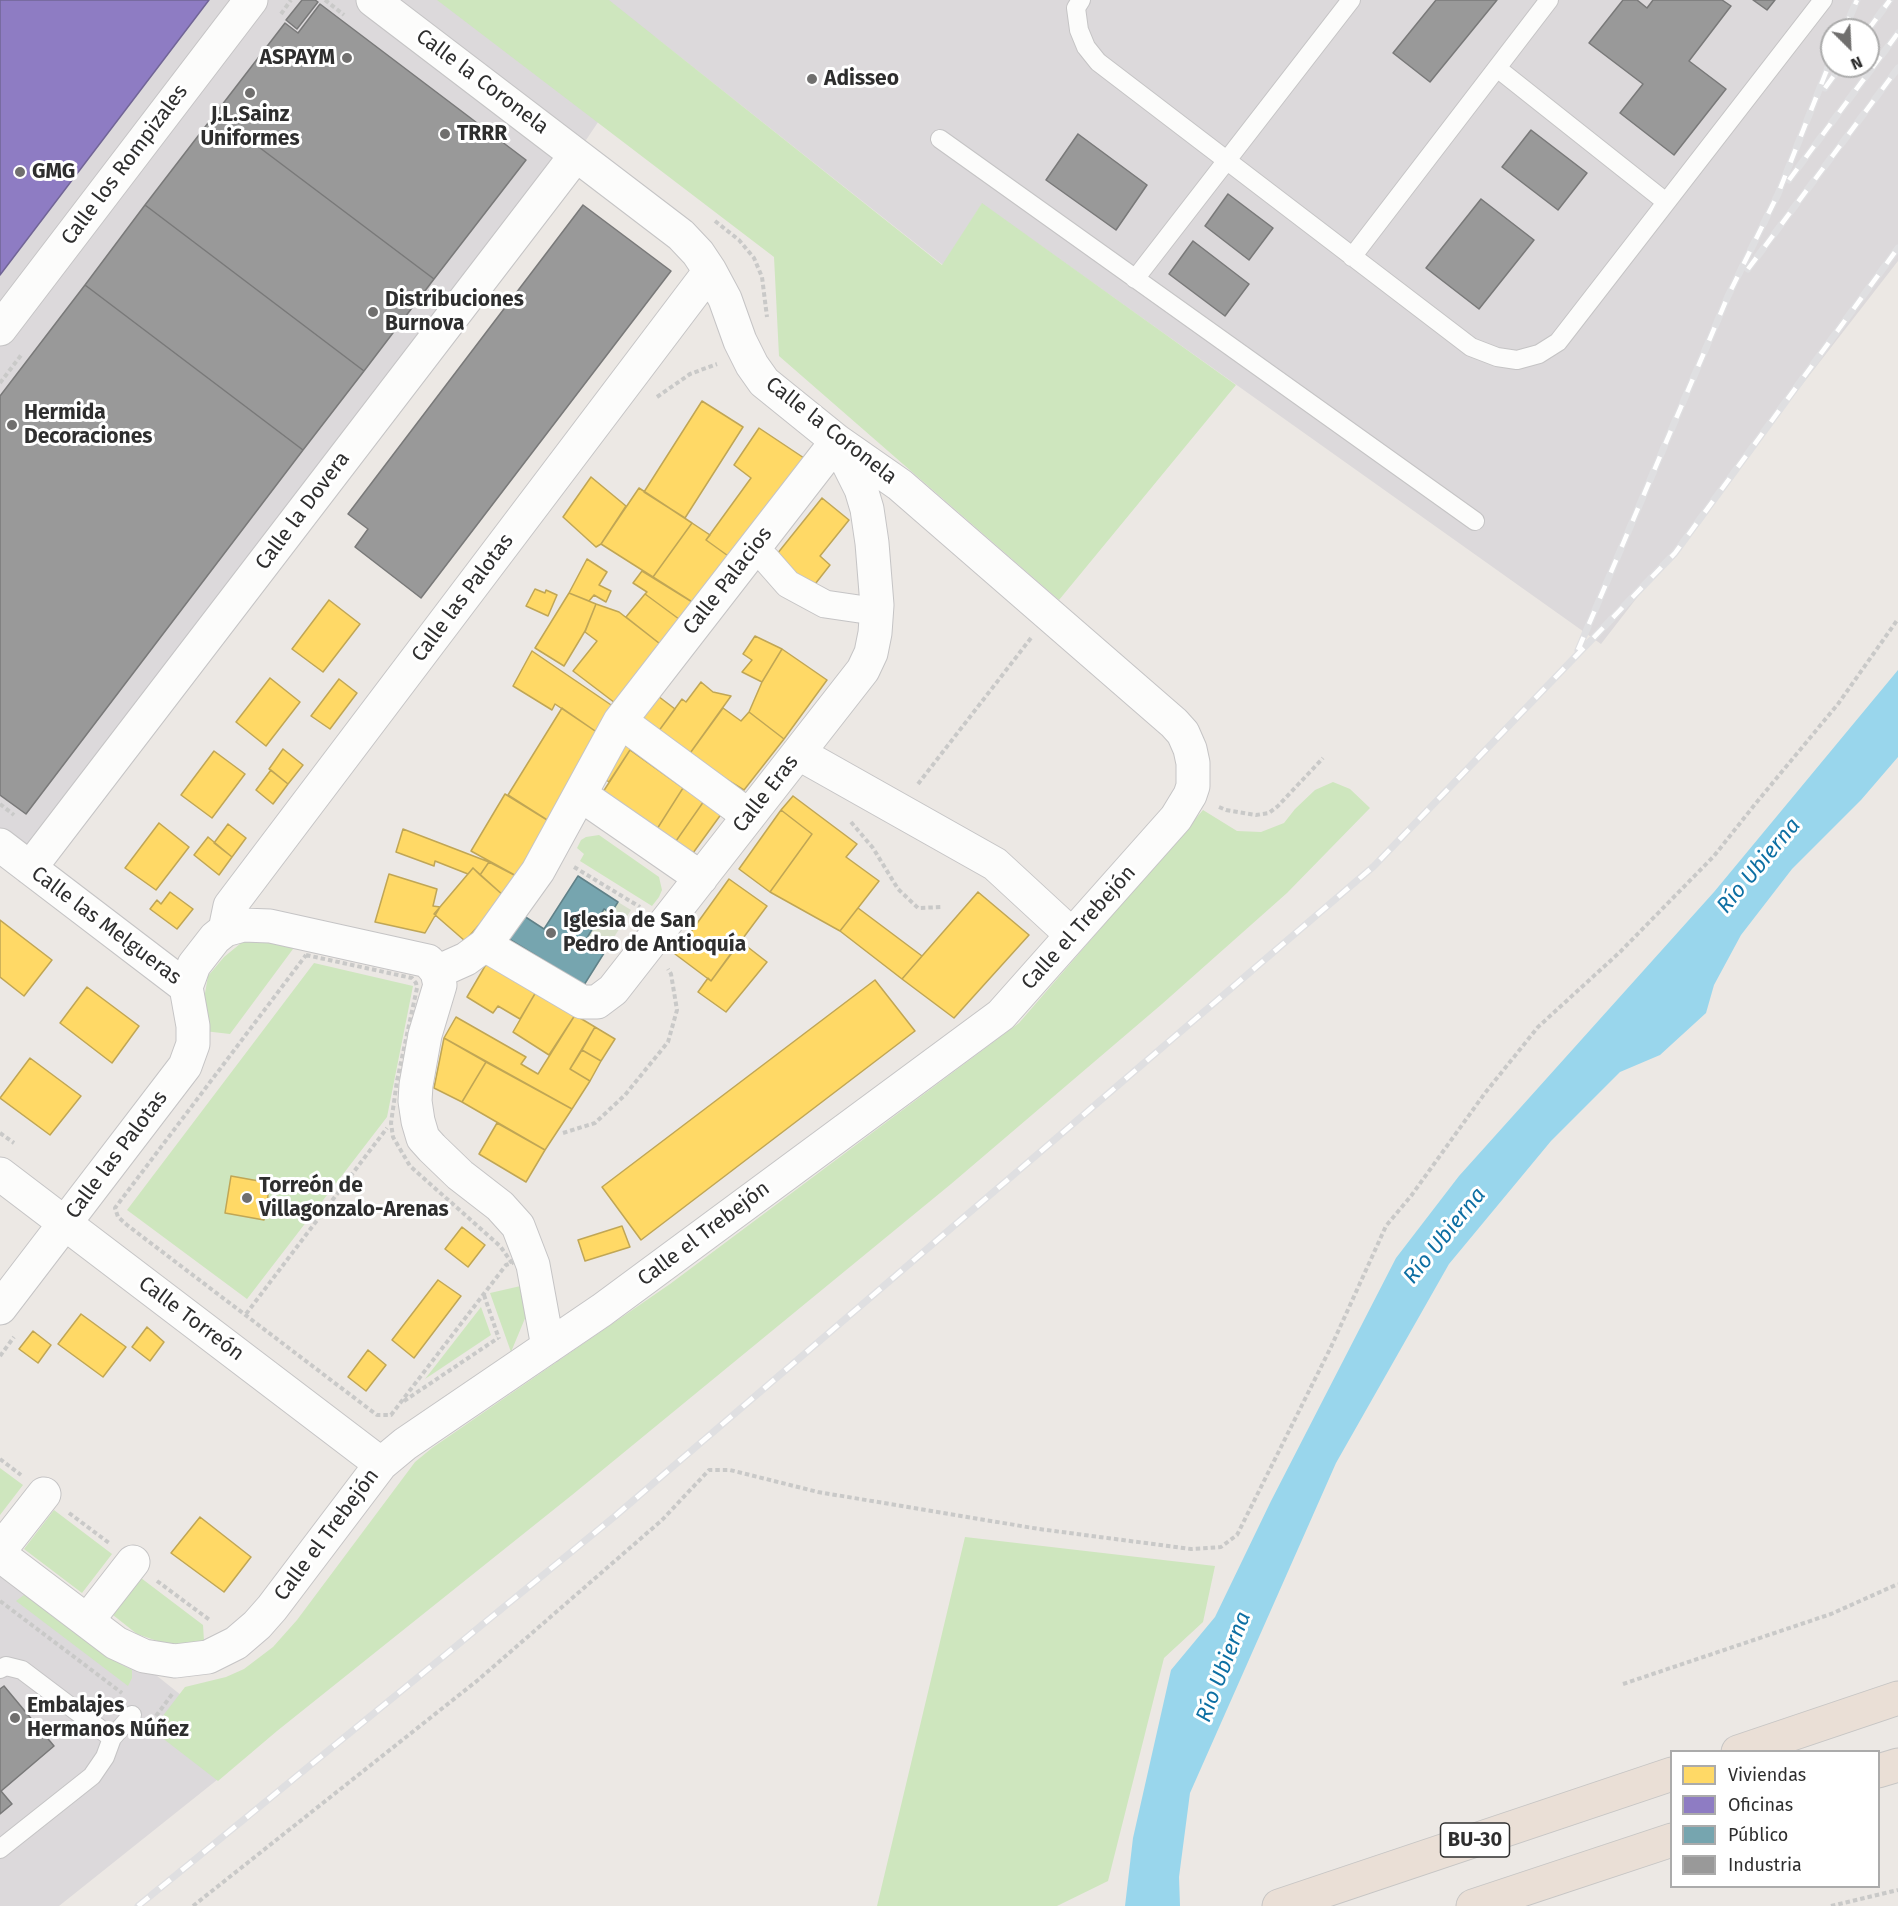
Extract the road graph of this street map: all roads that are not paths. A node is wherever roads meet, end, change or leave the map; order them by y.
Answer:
1 (251, 0) edge
2 (373, 0) edge
3 (1351, 0) edge
4 (1549, 0) edge
5 (1823, 0) edge
6 (1074, 2) edge
7 (1497, 68) junction
8 (940, 139) dead end
9 (576, 155) junction
10 (1227, 161) junction
11 (1666, 202) junction
12 (1352, 257) junction
13 (711, 271) junction
14 (1135, 279) junction
15 (0, 329) edge
16 (837, 441) junction
17 (1475, 521) dead end
18 (766, 560) dead end
19 (859, 609) dead end
20 (620, 722) junction
21 (798, 753) junction
22 (1193, 763) joint
23 (581, 795) junction
24 (748, 816) junction
25 (0, 845) edge
26 (30, 868) junction
27 (701, 878) junction
28 (225, 930) junction
29 (1072, 935) junction
30 (485, 945) junction
31 (437, 972) junction
32 (186, 987) junction
33 (0, 1174) edge
34 (65, 1223) junction
35 (10, 1318) edge
36 (548, 1347) junction
37 (381, 1464) junction
38 (44, 1494) road end
39 (0, 1550) edge
40 (0, 1555) edge
41 (133, 1562) road end
42 (87, 1621) junction
43 (0, 1668) edge
44 (1898, 1698) edge
45 (131, 1707) road end
46 (112, 1738) junction
47 (1744, 1750) edge
48 (1898, 1765) edge
49 (1880, 1771) edge
50 (1670, 1774) edge
51 (1670, 1840) edge
52 (0, 1849) edge
53 (1280, 1906) edge
54 (1473, 1906) edge

1 - 15 street, Calle los Rompizales
2 - 9 street, Calle la Coronela
3 - 10 lane
4 - 7 lane
5 - 11 lane
6 - 10 lane
7 - 11 lane
7 - 12 lane
8 - 14 lane
9 - 13 street, Calle la Coronela
9 - 26 street, Calle la Dovera
10 - 12 lane
10 - 14 lane
11 - 12 lane
13 - 16 street, Calle la Coronela
13 - 28 street, Calle las Palotas
14 - 17 lane
16 - 20 street, Calle Palacios
16 - 21 street, Calle Eras
16 - 22 street, Calle la Coronela
18 - 19 street
20 - 23 street, Calle Palacios
20 - 24 street
21 - 24 street, Calle Eras
21 - 29 street
22 - 29 street, Calle el Trebejón
23 - 27 street
23 - 30 street, Calle Palacios
24 - 27 street, Calle Eras
25 - 26 street, Calle las Melgueras
26 - 32 street, Calle las Melgueras
27 - 30 street, Calle Eras
28 - 31 street
28 - 32 street, Calle las Melgueras
29 - 36 street, Calle el Trebejón
30 - 31 street, Calle Palacios
31 - 36 street
32 - 34 street, Calle las Palotas
33 - 34 street, Calle Torreón
34 - 35 street, Calle las Palotas
34 - 37 street, Calle Torreón
36 - 37 street, Calle el Trebejón
37 - 42 street, Calle el Trebejón
38 - 39 street
40 - 42 street, Calle el Trebejón
41 - 42 street
43 - 46 lane
44 - 47 highway
45 - 46 lane
46 - 52 lane
48 - 49 highway
50 - 53 highway, BU-30
51 - 54 highway

